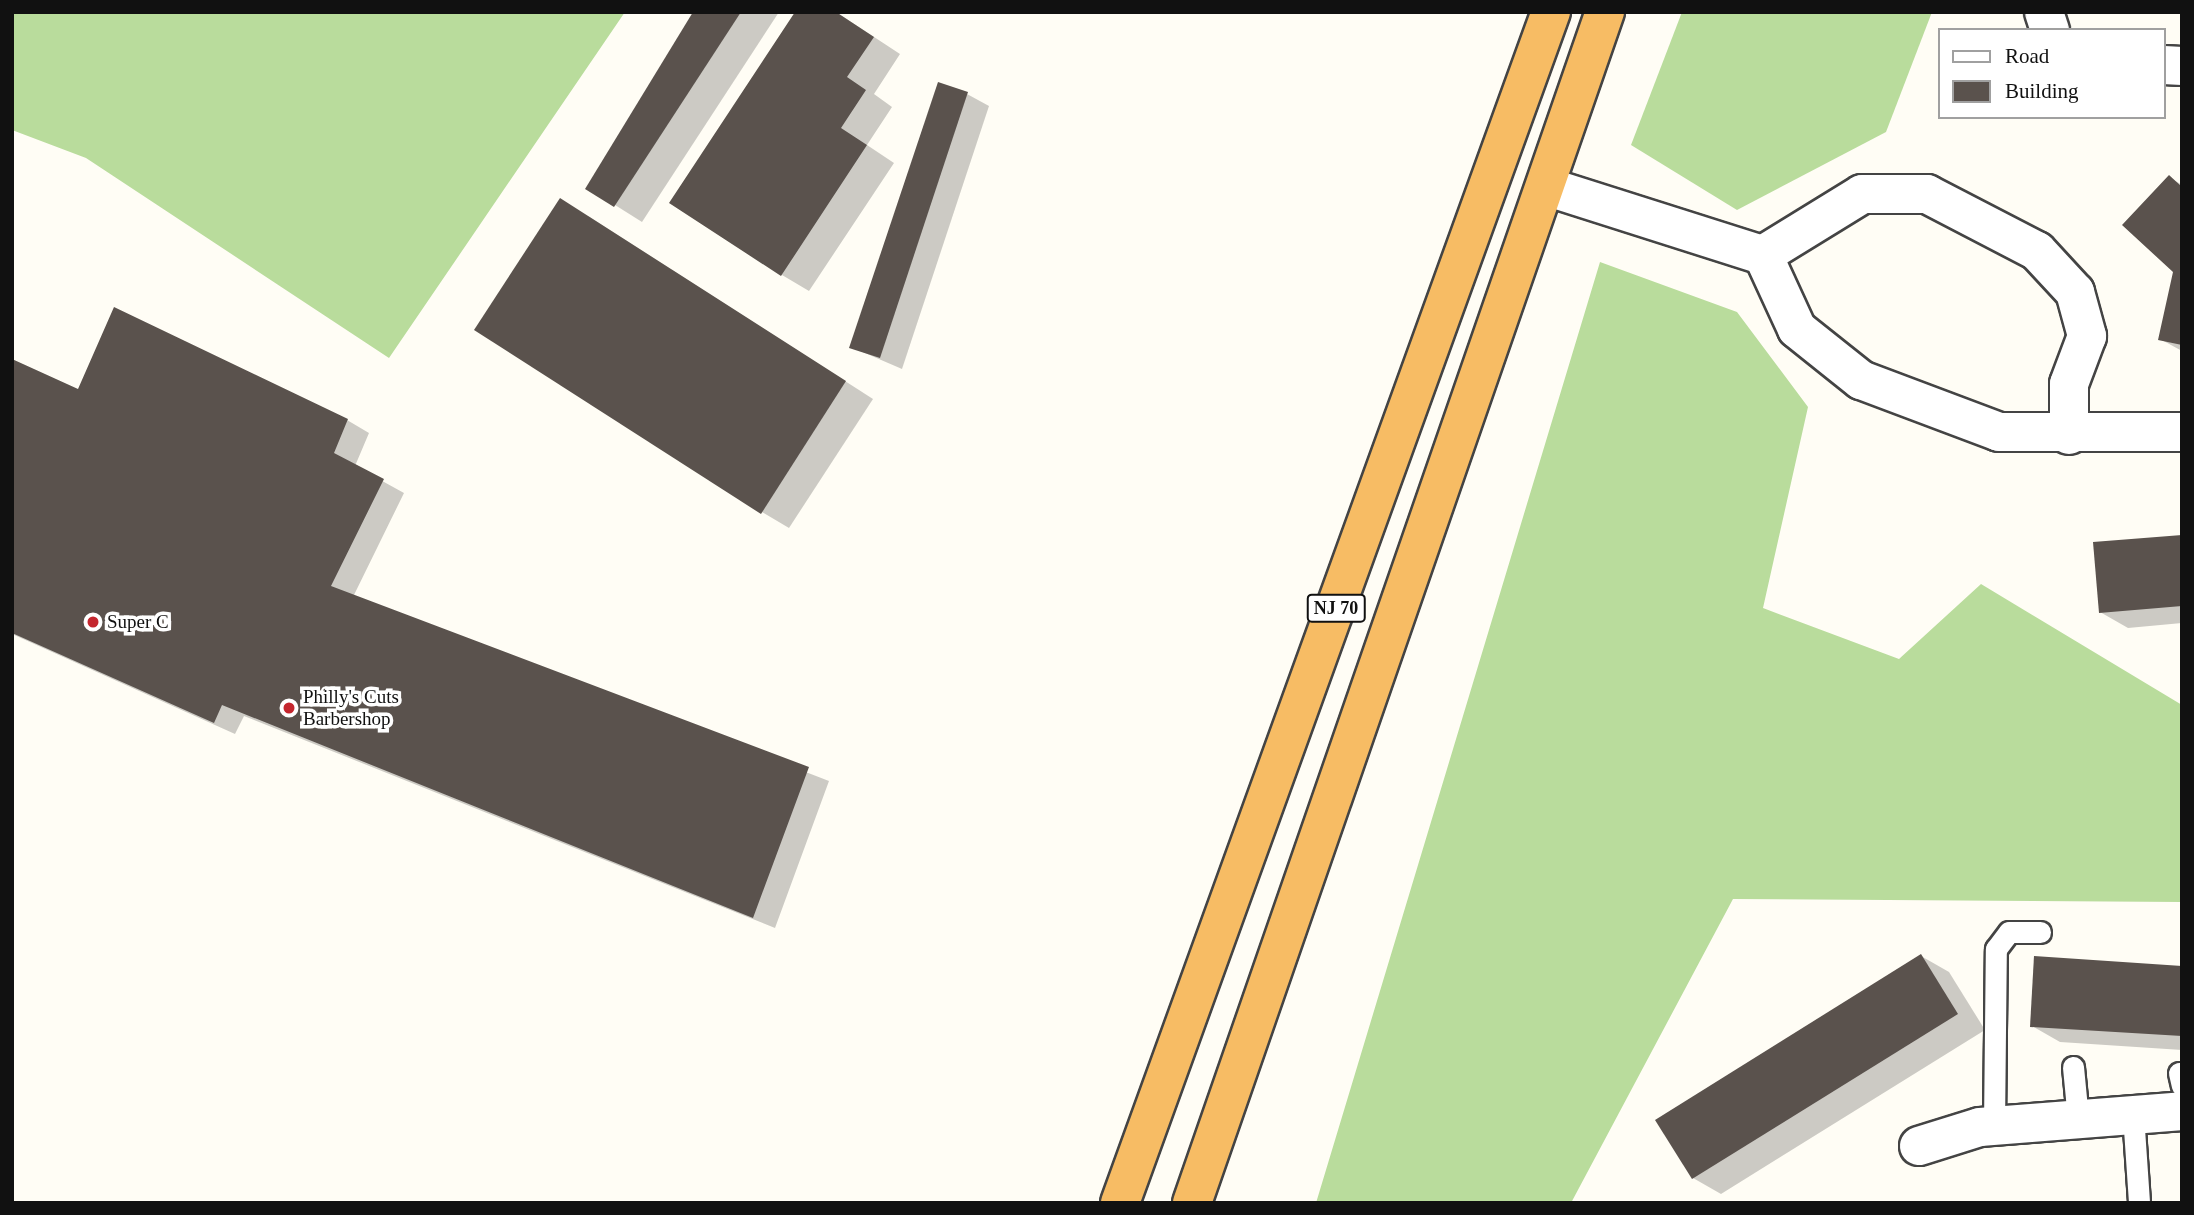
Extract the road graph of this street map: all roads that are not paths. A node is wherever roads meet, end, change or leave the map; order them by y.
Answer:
1 (1551, 12) edge
2 (1605, 12) edge
3 (1548, 187) junction
4 (1763, 255) junction
5 (2182, 432) edge
6 (2069, 435) junction
7 (2040, 932) dead end
8 (2073, 1067) dead end
9 (2182, 1111) edge
10 (2133, 1114) junction
11 (2078, 1119) junction
12 (1994, 1126) junction
13 (1919, 1146) dead end
14 (1120, 1203) edge
15 (1192, 1203) edge
16 (2139, 1203) edge

1 - 14 highway, NJ 70
2 - 3 highway, NJ 70
3 - 4 street
3 - 15 highway, NJ 70
4 - 6 street
4 - 6 street
5 - 6 street
7 - 12 lane
8 - 11 lane
9 - 10 street
10 - 11 street
10 - 16 lane
11 - 12 street
12 - 13 street

